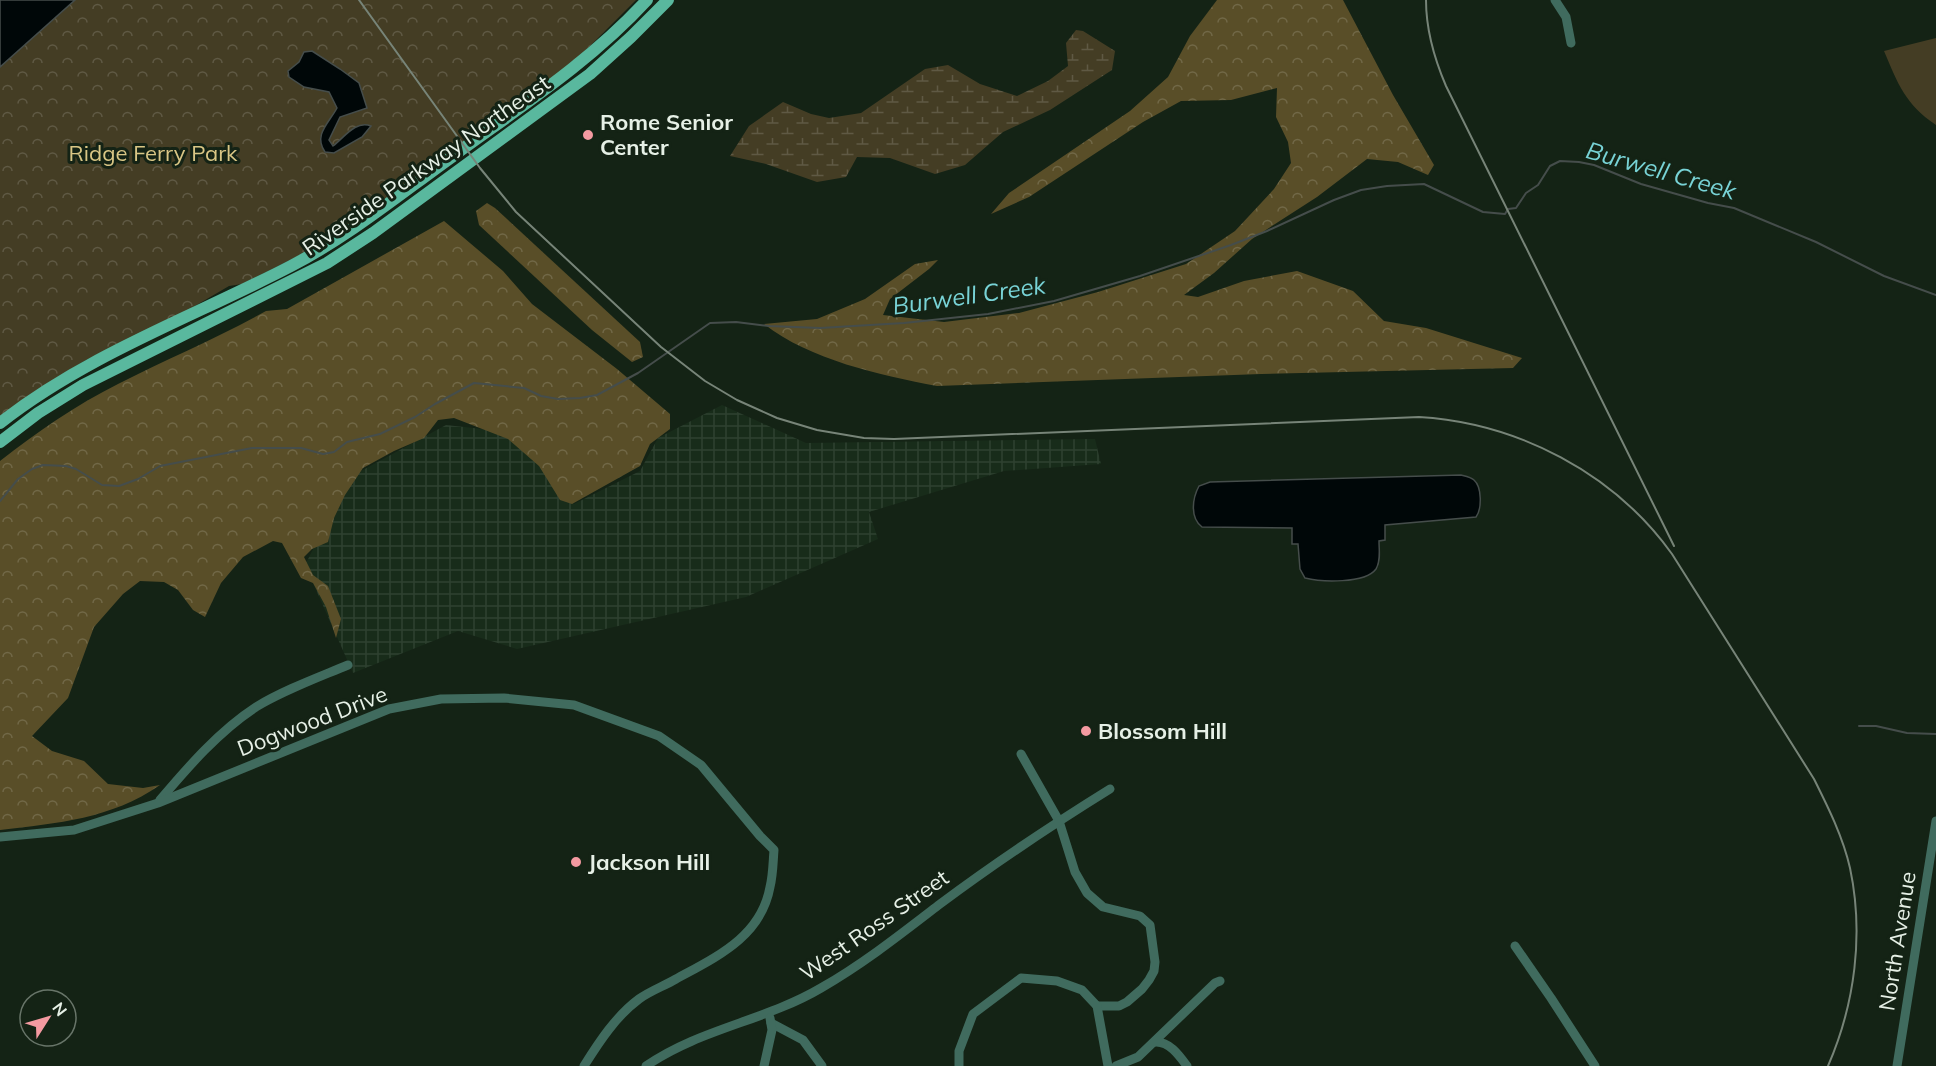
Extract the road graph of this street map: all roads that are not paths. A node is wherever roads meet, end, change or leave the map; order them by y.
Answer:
1 (646, 0) edge
2 (668, 0) edge
3 (1555, 0) edge
4 (1571, 43) dead end
5 (0, 423) edge
6 (0, 442) edge
7 (348, 665) dead end
8 (1022, 754) dead end
9 (1110, 789) dead end
10 (158, 803) junction
11 (1059, 820) junction
12 (1936, 821) edge
13 (0, 837) edge
14 (1515, 946) dead end
15 (1220, 981) dead end
16 (1097, 1006) junction
17 (769, 1012) junction
18 (771, 1023) junction
19 (1155, 1042) junction
20 (584, 1066) edge
21 (646, 1066) edge
22 (764, 1066) edge
23 (822, 1066) edge
24 (959, 1066) edge
25 (1108, 1066) edge
26 (1116, 1066) edge
27 (1187, 1066) edge
28 (1595, 1066) edge
29 (1897, 1066) edge

1 - 5 main road, Riverside Parkway Northeast
2 - 6 main road, Riverside Parkway Northeast
3 - 4 street
7 - 10 street
8 - 11 street
9 - 11 street, West Ross Street
10 - 13 street, Dogwood Drive
10 - 20 street, Dogwood Drive
11 - 16 street
11 - 17 street, West Ross Street
12 - 29 street, North Avenue
14 - 28 street
15 - 19 street
16 - 24 street
16 - 25 street
17 - 18 street
17 - 21 street, West Ross Street
18 - 22 street
18 - 23 street
19 - 26 street
19 - 27 street

